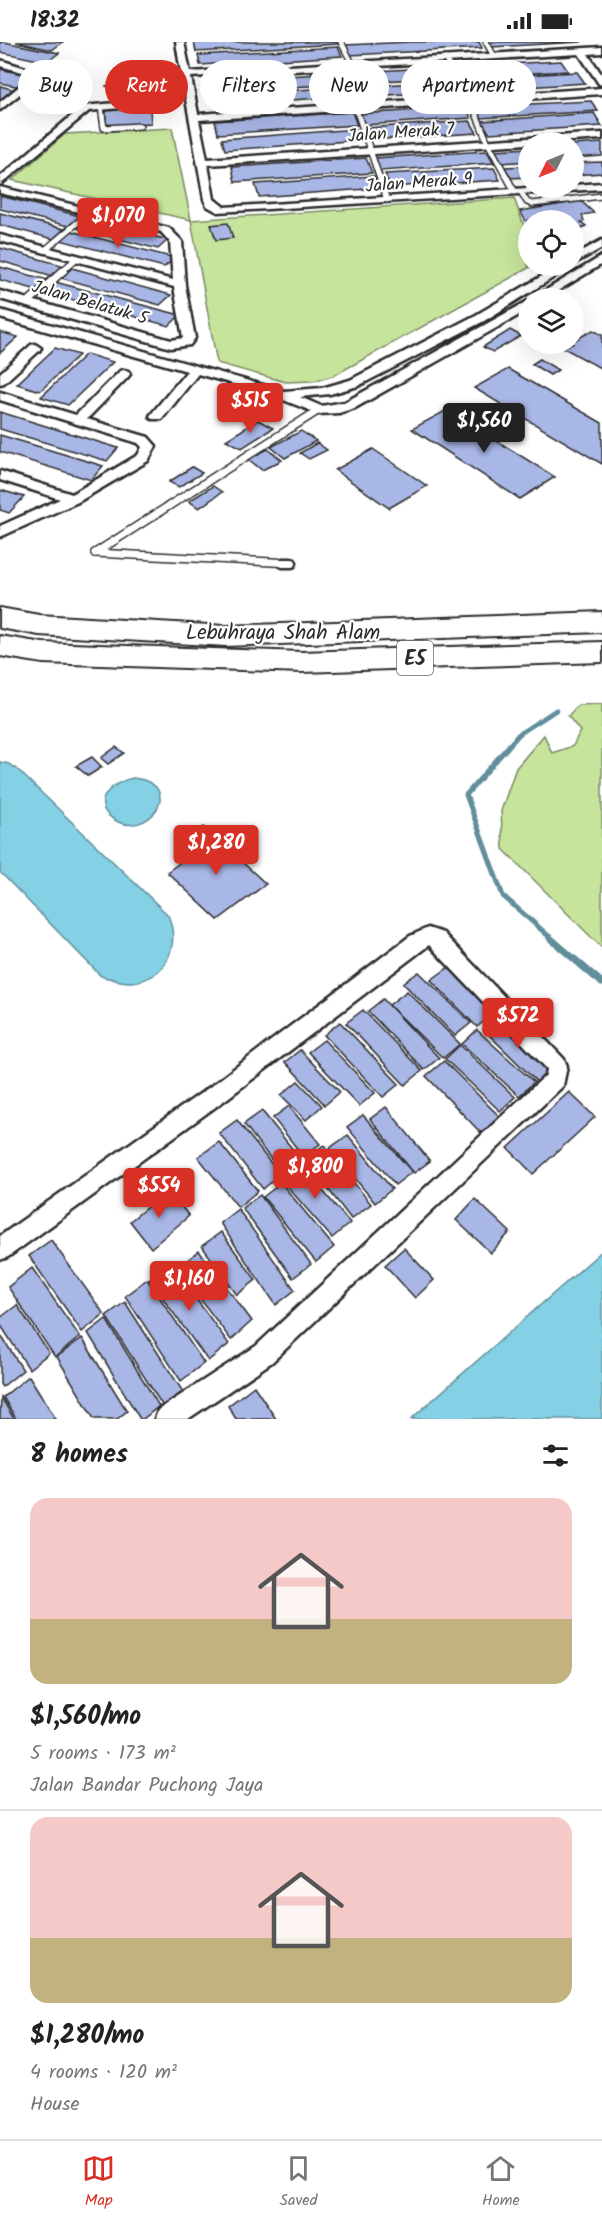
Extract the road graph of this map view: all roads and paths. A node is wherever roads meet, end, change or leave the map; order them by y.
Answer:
1 (180, 42) edge
2 (341, 42) edge
3 (486, 42) edge
4 (602, 50) edge
5 (582, 51) junction
6 (494, 56) junction
7 (446, 59) joint
8 (182, 60) edge
9 (350, 60) edge
10 (0, 63) edge
11 (389, 63) edge
12 (309, 67) edge
13 (188, 75) edge
14 (602, 82) edge
15 (602, 91) edge
16 (188, 92) edge
17 (536, 95) edge
18 (0, 107) edge
19 (101, 107) junction
20 (105, 107) edge
21 (309, 109) edge
22 (358, 114) edge
23 (476, 114) edge
24 (194, 117) junction
25 (140, 126) dead end
26 (602, 136) edge
27 (488, 143) junction
28 (370, 151) junction
29 (202, 162) junction
30 (0, 182) edge
31 (602, 186) edge
32 (584, 187) edge
33 (0, 190) edge
34 (518, 192) joint
35 (602, 196) edge
36 (523, 198) edge
37 (387, 200) junction
38 (90, 212) junction
39 (0, 238) edge
40 (602, 243) edge
41 (45, 250) junction
42 (584, 254) edge
43 (77, 258) junction
44 (602, 259) edge
45 (549, 276) edge
46 (179, 285) junction
47 (555, 288) edge
48 (0, 296) edge
49 (27, 303) junction
50 (518, 312) edge
51 (0, 314) edge
52 (35, 348) dead end
53 (195, 369) junction
54 (124, 374) dead end
55 (0, 380) edge
56 (273, 391) junction
57 (0, 396) edge
58 (320, 410) junction
59 (157, 416) dead end
60 (78, 420) junction
61 (0, 475) edge
62 (73, 499) junction
63 (0, 532) edge
64 (292, 563) dead end
65 (0, 618) edge
66 (602, 622) edge
67 (0, 646) edge
68 (602, 652) edge
69 (0, 1249) edge
70 (167, 1419) edge

1 - 8 street
2 - 9 lane
3 - 6 lane
4 - 5 street
5 - 6 street
5 - 14 street
6 - 7 street
7 - 11 street
10 - 18 street
12 - 13 street
15 - 17 street
16 - 24 street
19 - 20 street
19 - 25 lane
19 - 30 street
21 - 24 street
22 - 28 lane
23 - 27 lane
24 - 29 street
26 - 27 street, Jalan Merak 7
27 - 28 street, Jalan Merak 7
27 - 34 lane
28 - 29 street, Jalan Merak 7
28 - 37 lane
29 - 37 street, Jalan Merak 9
31 - 32 street, Jalan Merak 9
33 - 38 street
34 - 37 street, Jalan Merak 9
35 - 36 lane
38 - 41 lane
38 - 46 street
39 - 41 street
40 - 42 street
41 - 43 street
43 - 46 street
43 - 49 lane
44 - 47 street
45 - 56 street
46 - 49 street, Jalan Belatuk 5
48 - 49 street, Jalan Belatuk 5
50 - 58 street
51 - 53 street
52 - 55 street
53 - 56 street
53 - 59 street
54 - 60 street
56 - 58 street
57 - 60 street
58 - 64 lane
60 - 62 street
61 - 62 street
62 - 63 street
65 - 66 highway, Lebuhraya Shah Alam / E5
67 - 68 highway, Lebuhraya Shah Alam / E5
69 - 70 street

